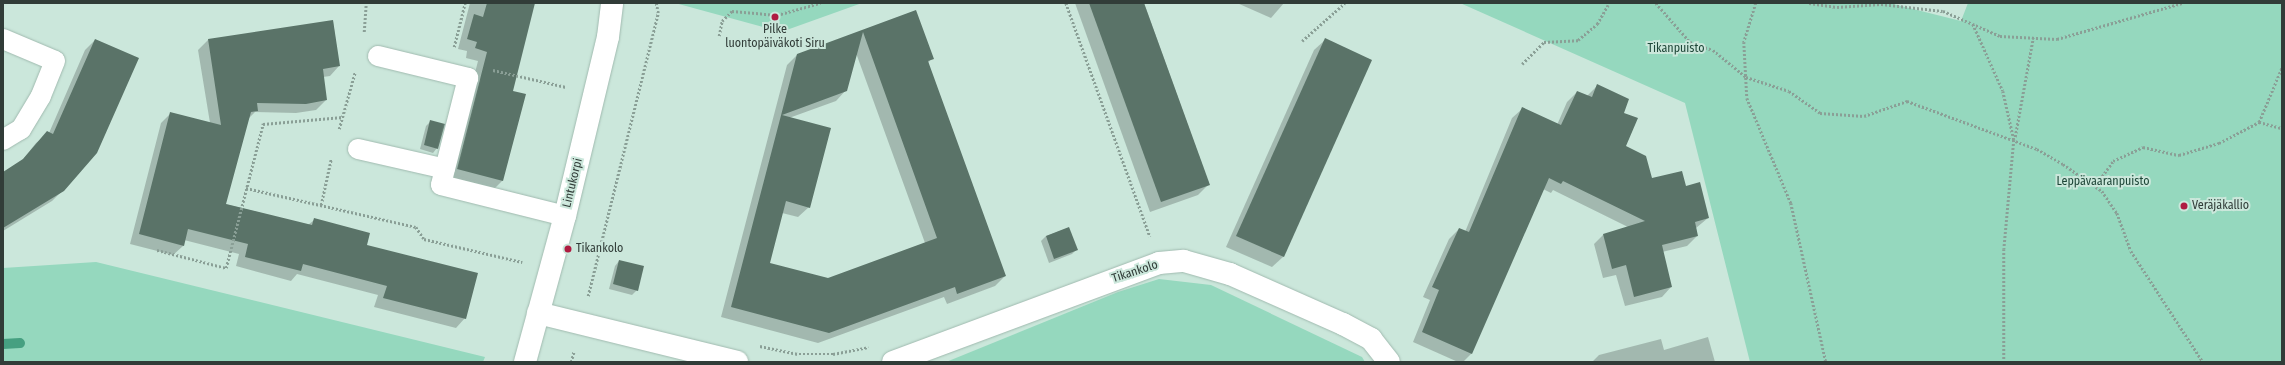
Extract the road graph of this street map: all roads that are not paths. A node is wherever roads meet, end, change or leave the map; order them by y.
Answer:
1 (612, 3) edge
2 (3, 40) edge
3 (378, 56) dead end
4 (3, 140) edge
5 (358, 149) dead end
6 (445, 169) junction
7 (565, 216) junction
8 (538, 313) junction
9 (526, 362) edge
10 (737, 362) edge
11 (893, 362) edge
12 (1389, 362) edge

1 - 7 street, Lintukorpi
2 - 4 lane
3 - 6 lane
5 - 6 lane
6 - 7 lane
7 - 8 street, Lintukorpi
8 - 9 street, Lintukorpi
8 - 10 street
11 - 12 street, Tikankolo

